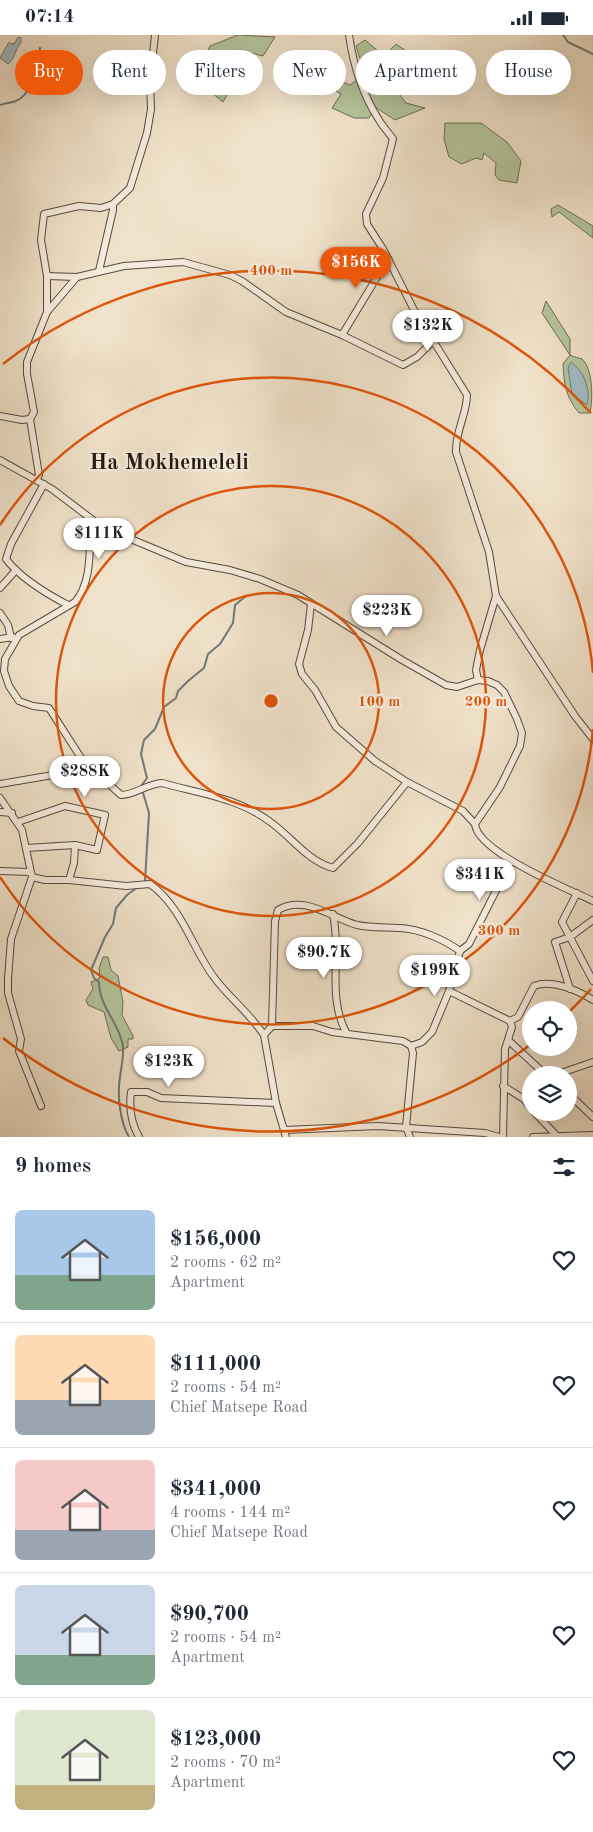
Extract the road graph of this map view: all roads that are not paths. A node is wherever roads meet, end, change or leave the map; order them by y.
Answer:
1 (156, 35) edge
2 (349, 35) edge
3 (112, 204) junction
4 (388, 259) junction
5 (99, 271) junction
6 (47, 276) junction
7 (77, 277) junction
8 (46, 312) junction
9 (342, 335) junction
10 (433, 341) junction
11 (0, 416) edge
12 (30, 419) junction
13 (0, 460) edge
14 (38, 479) junction
15 (44, 485) junction
16 (91, 520) junction
17 (16, 570) junction
18 (0, 588) edge
19 (496, 596) junction
20 (311, 604) junction
21 (68, 605) junction
22 (0, 613) edge
23 (19, 635) junction
24 (11, 637) junction
25 (0, 639) edge
26 (2, 661) edge
27 (478, 680) junction
28 (593, 739) edge
29 (88, 769) junction
30 (407, 782) junction
31 (0, 784) edge
32 (0, 798) edge
33 (0, 812) edge
34 (12, 813) junction
35 (18, 822) junction
36 (475, 824) junction
37 (75, 845) junction
38 (26, 848) junction
39 (511, 861) junction
40 (0, 871) edge
41 (31, 874) junction
42 (69, 880) junction
43 (577, 893) junction
44 (593, 901) edge
45 (333, 914) junction
46 (593, 920) edge
47 (570, 937) junction
48 (460, 951) junction
49 (593, 981) edge
50 (570, 989) junction
51 (449, 991) junction
52 (593, 1000) edge
53 (510, 1021) junction
54 (272, 1027) junction
55 (347, 1034) junction
56 (264, 1035) junction
57 (508, 1041) junction
58 (412, 1046) junction
59 (593, 1062) edge
60 (536, 1066) edge
61 (577, 1067) edge
62 (503, 1086) junction
63 (522, 1098) edge
64 (577, 1101) edge
65 (276, 1103) junction
66 (40, 1106) dead end
67 (593, 1117) edge
68 (542, 1121) edge
69 (406, 1127) junction
70 (285, 1133) edge
71 (593, 1135) edge
72 (139, 1137) edge
73 (410, 1137) edge
74 (499, 1137) edge
75 (503, 1137) edge
76 (533, 1137) edge
77 (557, 1137) edge

1 - 3 street
2 - 4 street
3 - 5 street
3 - 6 street
4 - 9 street
4 - 10 street
5 - 7 street
5 - 9 street
6 - 7 street
6 - 8 street
7 - 8 street
8 - 12 street
9 - 10 street
10 - 19 street
11 - 12 street
12 - 14 street
13 - 14 street
14 - 15 street
15 - 16 street
15 - 17 street
16 - 20 street
16 - 21 street
17 - 18 street
17 - 21 street
19 - 27 street
19 - 28 street
20 - 27 street
20 - 30 street
21 - 23 street
22 - 24 street
23 - 24 street
23 - 26 street
24 - 25 street
26 - 29 street
27 - 36 street
29 - 30 street
29 - 31 street
30 - 36 street
32 - 34 street
33 - 34 street
34 - 35 street
35 - 37 street
35 - 38 street
36 - 39 street
37 - 38 street
37 - 42 street
38 - 41 street
39 - 43 street
39 - 48 street
40 - 41 street
41 - 42 street
41 - 66 street
42 - 56 street
43 - 44 street
43 - 47 street
45 - 48 street
45 - 54 street
45 - 55 street
46 - 47 street
47 - 49 street
47 - 50 street
48 - 51 street
50 - 52 street
50 - 53 street
51 - 53 street
51 - 58 street
53 - 57 street
54 - 55 street
54 - 56 street
55 - 58 street
56 - 65 street
57 - 60 street
57 - 62 street
58 - 69 street
59 - 61 street
62 - 63 street
62 - 75 street
64 - 67 street
65 - 70 street
65 - 72 street
68 - 77 street
69 - 70 street
69 - 73 street
69 - 74 street
71 - 77 street
76 - 77 street

